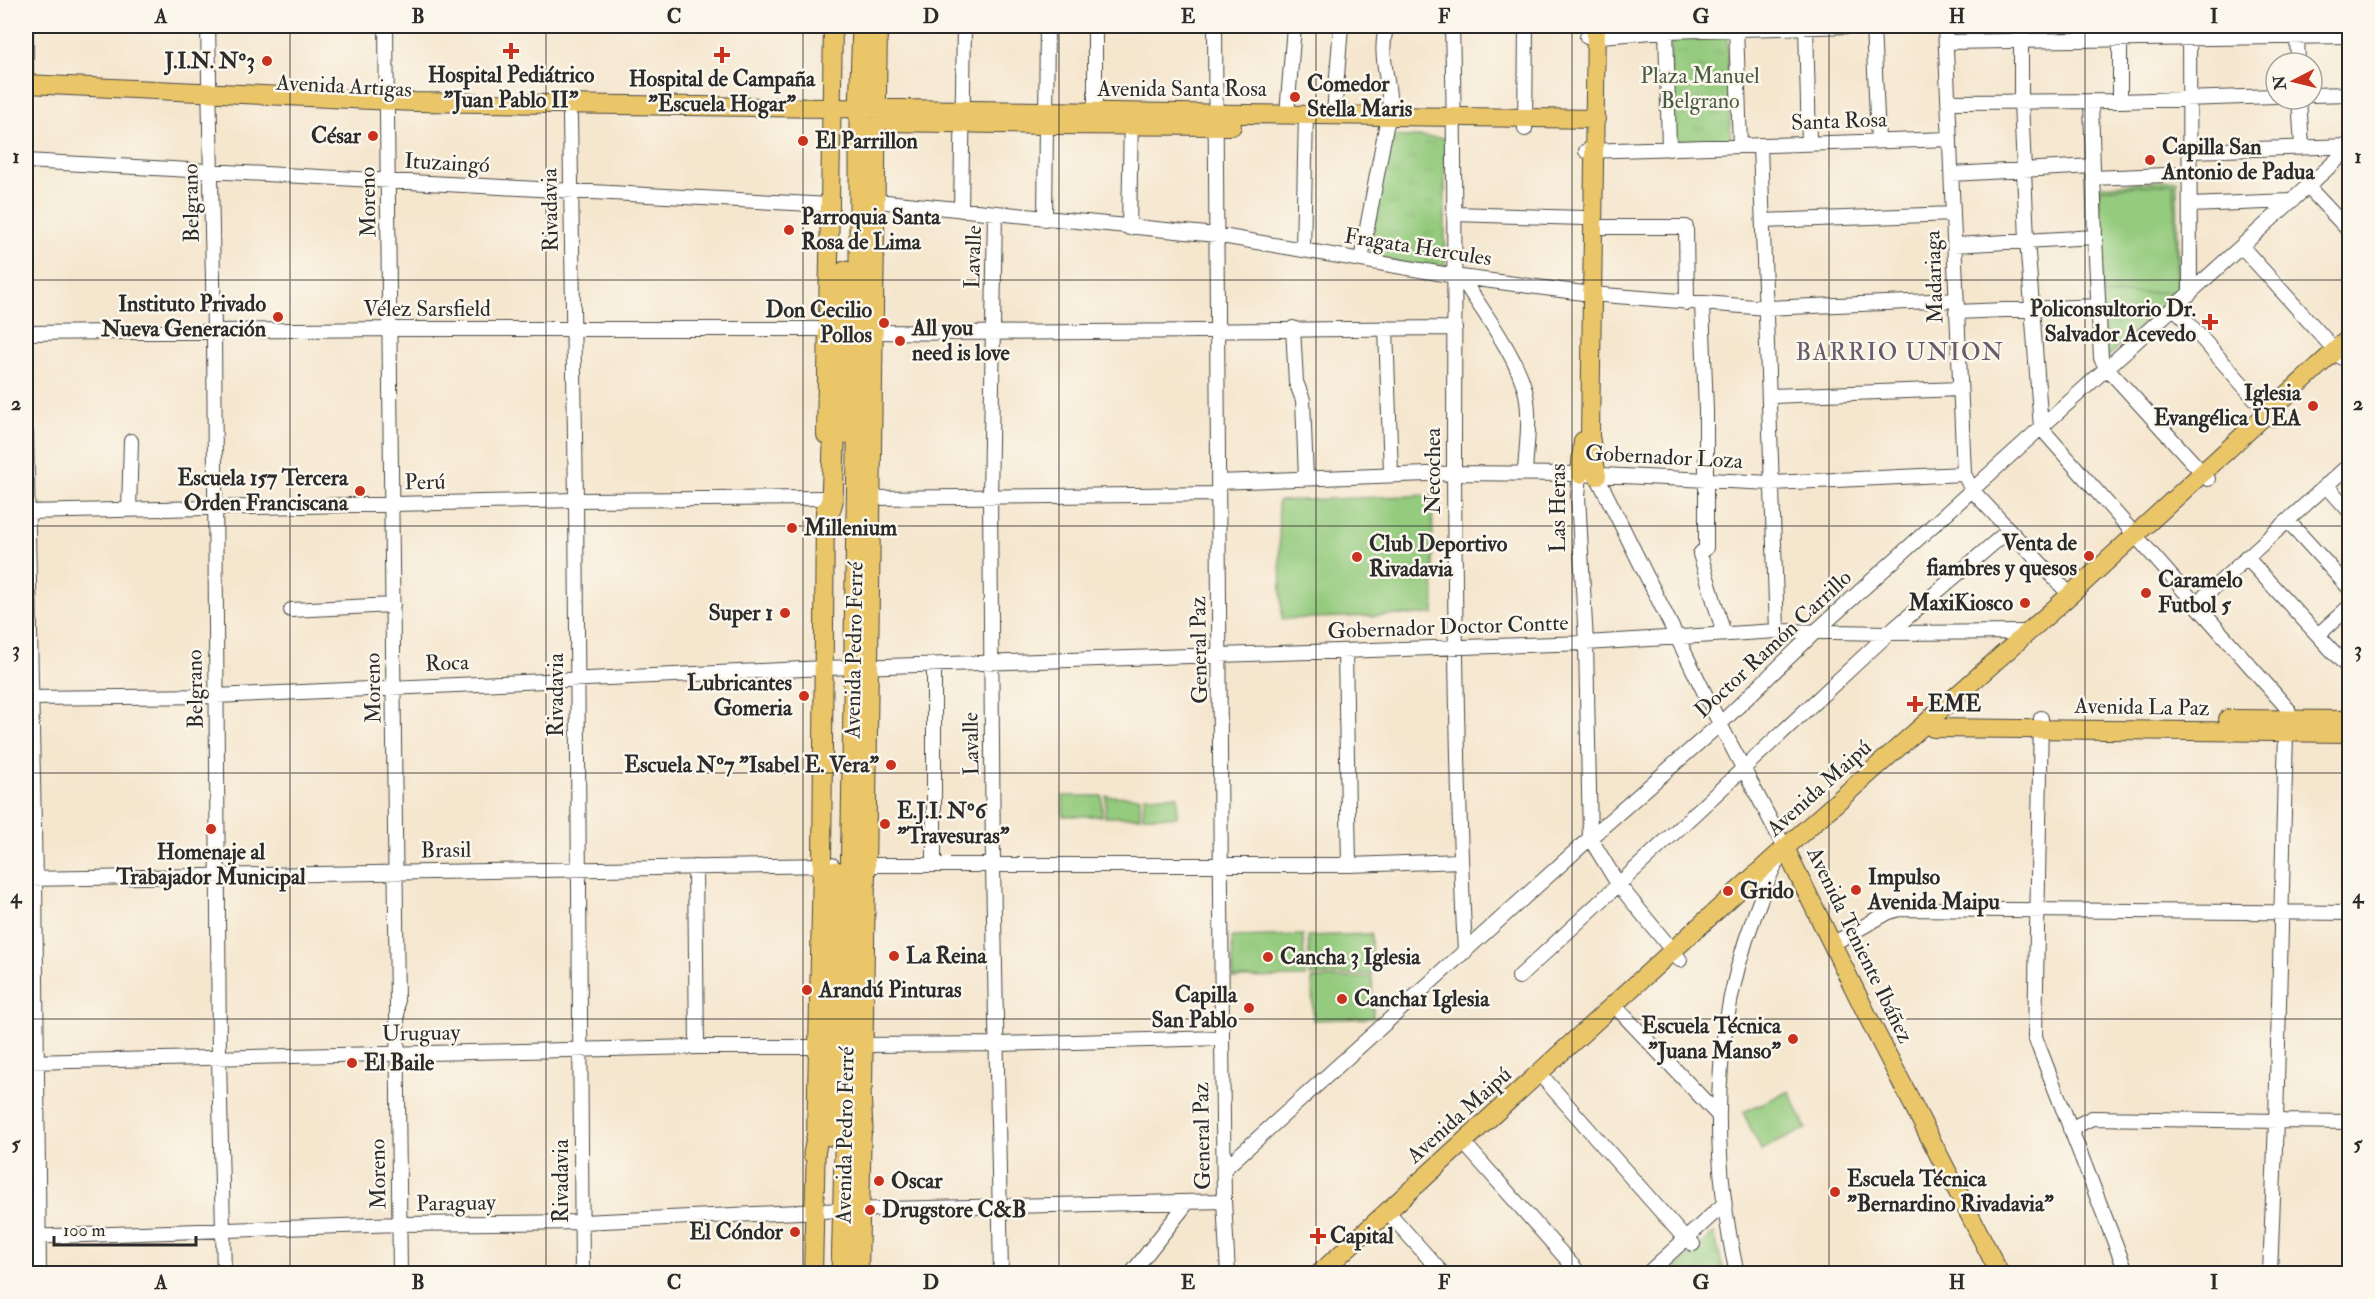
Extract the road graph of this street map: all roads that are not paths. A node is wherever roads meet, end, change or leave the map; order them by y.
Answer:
1 (208, 26) edge
2 (386, 26) edge
3 (833, 26) edge
4 (849, 26) edge
5 (863, 26) edge
6 (878, 26) edge
7 (964, 26) edge
8 (1047, 26) edge
9 (1095, 26) edge
10 (1215, 26) edge
11 (1294, 26) edge
12 (1341, 26) edge
13 (1387, 26) edge
14 (1452, 26) edge
15 (1526, 26) edge
16 (1806, 26) edge
17 (1850, 26) edge
18 (1874, 26) edge
19 (1945, 26) edge
20 (2023, 26) edge
21 (1736, 27) edge
22 (26, 28) edge
23 (1666, 28) edge
24 (1591, 31) edge
25 (2189, 32) edge
26 (2297, 36) junction
27 (2349, 36) edge
28 (2120, 38) junction
29 (2021, 40) junction
30 (1947, 42) junction
31 (2298, 51) edge
32 (26, 84) edge
33 (2349, 94) edge
34 (26, 95) edge
35 (2324, 95) edge
36 (2264, 96) edge
37 (209, 98) junction
38 (2190, 99) junction
39 (2021, 101) junction
40 (2091, 101) junction
41 (2120, 101) junction
42 (1949, 102) junction
43 (387, 107) junction
44 (2300, 111) edge
45 (1095, 113) junction
46 (1287, 114) junction
47 (1334, 114) junction
48 (854, 115) junction
49 (570, 117) junction
50 (962, 118) junction
51 (1046, 119) junction
52 (1130, 119) junction
53 (1214, 119) junction
54 (1306, 120) junction
55 (1388, 121) junction
56 (1455, 122) junction
57 (1525, 123) junction
58 (1591, 124) junction
59 (1950, 139) junction
60 (1878, 140) junction
61 (1809, 143) junction
62 (1760, 145) junction
63 (1740, 146) junction
64 (2302, 146) junction
65 (2349, 147) edge
66 (1669, 149) junction
67 (1591, 151) junction
68 (2190, 151) junction
69 (26, 161) edge
70 (212, 171) junction
71 (2025, 171) junction
72 (2093, 172) junction
73 (1952, 174) junction
74 (2190, 174) junction
75 (389, 181) junction
76 (2307, 186) junction
77 (571, 191) junction
78 (876, 201) junction
79 (2290, 201) junction
80 (830, 205) junction
81 (2190, 205) junction
82 (961, 210) junction
83 (995, 214) junction
84 (1455, 214) junction
85 (1953, 214) junction
86 (1045, 219) junction
87 (1763, 221) junction
88 (1588, 223) junction
89 (1129, 228) junction
90 (2349, 232) edge
91 (1216, 235) junction
92 (2095, 237) junction
93 (2027, 240) junction
94 (1954, 245) junction
95 (2242, 247) junction
96 (1303, 250) junction
97 (1361, 260) junction
98 (1458, 276) junction
99 (1587, 294) junction
100 (2190, 294) junction
101 (1687, 303) junction
102 (1702, 303) junction
103 (1956, 306) junction
104 (2098, 306) junction
105 (1767, 308) junction
106 (2175, 308) junction
107 (2031, 309) junction
108 (852, 328) junction
109 (1293, 328) junction
110 (1386, 328) junction
111 (1455, 328) junction
112 (390, 329) junction
113 (573, 330) junction
114 (1217, 330) junction
115 (214, 331) junction
116 (26, 333) edge
117 (991, 334) junction
118 (2349, 338) edge
119 (2342, 353) edge
120 (2106, 367) junction
121 (1960, 389) junction
122 (1770, 396) junction
123 (2271, 416) junction
124 (2041, 428) junction
125 (26, 432) edge
126 (131, 441) dead end
127 (2349, 464) edge
128 (1454, 472) junction
129 (1391, 474) junction
130 (1525, 474) junction
131 (1964, 474) junction
132 (1588, 475) junction
133 (2204, 476) junction
134 (1306, 478) junction
135 (1707, 480) junction
136 (1772, 483) junction
137 (2326, 485) junction
138 (1218, 488) junction
139 (1972, 490) junction
140 (872, 493) junction
141 (826, 498) junction
142 (990, 498) junction
143 (576, 500) junction
144 (393, 504) junction
145 (214, 508) junction
146 (129, 510) junction
147 (26, 512) edge
148 (2349, 512) edge
149 (2288, 520) junction
150 (825, 525) junction
151 (2010, 530) junction
152 (2137, 537) junction
153 (2246, 557) junction
154 (2349, 589) edge
155 (2070, 595) junction
156 (2196, 604) junction
157 (393, 605) junction
158 (2349, 606) edge
159 (291, 610) dead end
160 (1777, 631) junction
161 (1815, 632) junction
162 (2029, 632) junction
163 (1890, 633) junction
164 (1724, 634) junction
165 (2318, 635) junction
166 (1678, 638) junction
167 (1586, 643) junction
168 (1456, 647) junction
169 (1345, 652) junction
170 (1220, 656) junction
171 (991, 663) junction
172 (934, 665) junction
173 (847, 668) junction
174 (2349, 670) edge
175 (577, 679) junction
176 (394, 688) junction
177 (216, 696) junction
178 (28, 698) edge
179 (1939, 720) junction
180 (2349, 720) edge
181 (2041, 723) junction
182 (1720, 724) junction
183 (2288, 726) junction
184 (2349, 733) edge
185 (1744, 768) junction
186 (1590, 838) junction
187 (1787, 852) junction
188 (1461, 861) junction
189 (844, 865) junction
190 (934, 865) junction
191 (1222, 865) junction
192 (1349, 865) junction
193 (993, 866) junction
194 (695, 867) junction
195 (578, 869) junction
196 (397, 872) junction
197 (1771, 873) junction
198 (219, 877) junction
199 (30, 879) edge
200 (1618, 884) junction
201 (2036, 910) junction
202 (2282, 912) junction
203 (2349, 913) edge
204 (1834, 943) junction
205 (850, 952) junction
206 (1465, 952) junction
207 (1677, 956) junction
208 (1519, 976) dead end
209 (1618, 1009) junction
210 (831, 1031) junction
211 (1222, 1038) junction
212 (998, 1044) junction
213 (864, 1045) junction
214 (696, 1047) junction
215 (816, 1047) junction
216 (581, 1051) junction
217 (397, 1054) junction
218 (219, 1058) junction
219 (31, 1062) edge
220 (1544, 1078) junction
221 (1718, 1114) junction
222 (2276, 1121) junction
223 (2349, 1122) edge
224 (862, 1129) junction
225 (2070, 1129) junction
226 (1467, 1147) junction
227 (814, 1154) junction
228 (1224, 1169) junction
229 (1224, 1201) junction
230 (1187, 1203) junction
231 (999, 1207) junction
232 (1725, 1209) junction
233 (837, 1211) junction
234 (1391, 1215) junction
235 (582, 1222) junction
236 (400, 1224) junction
237 (224, 1230) junction
238 (32, 1237) edge
239 (1689, 1241) junction
240 (39, 1274) edge
241 (224, 1274) edge
242 (400, 1274) edge
243 (582, 1274) edge
244 (813, 1274) edge
245 (830, 1274) edge
246 (842, 1274) edge
247 (859, 1274) edge
248 (1000, 1274) edge
249 (1131, 1274) edge
250 (1228, 1274) edge
251 (1319, 1274) edge
252 (1334, 1274) edge
253 (1443, 1274) edge
254 (1580, 1274) edge
255 (1647, 1274) edge
256 (1661, 1274) edge
257 (1737, 1274) edge
258 (2000, 1274) edge
259 (2127, 1274) edge
260 (2270, 1274) edge

1 - 37 street, Belgrano
2 - 43 street, Moreno
3 - 48 main road, Avenida Pedro Ferré
4 - 48 highway, Avenida Pedro Ferré
5 - 48 highway, Avenida Pedro Ferré
6 - 48 main road, Avenida Pedro Ferré
7 - 50 street, Lavalle
8 - 51 street
9 - 45 street
10 - 53 street, General Paz
11 - 46 street
12 - 47 street
13 - 55 street
14 - 56 street, Necochea
15 - 57 street
16 - 17 street
16 - 21 street
16 - 61 street
18 - 60 street
19 - 30 street, Madariaga
20 - 29 street
21 - 23 street
21 - 63 street
22 - 32 street
23 - 24 street
23 - 66 street
24 - 58 main road, Las Heras
25 - 26 street
25 - 28 street
25 - 38 street
26 - 27 street
26 - 31 street
28 - 29 street
28 - 41 street
29 - 30 street
29 - 39 street
30 - 42 street, Madariaga
32 - 34 street
32 - 37 main road, Avenida Artigas
33 - 35 street
34 - 37 main road, Avenida Artigas
36 - 38 street
37 - 43 main road, Avenida Artigas
37 - 70 street, Belgrano
38 - 41 street
38 - 68 street
39 - 40 street
39 - 42 street
39 - 71 street
40 - 41 street
40 - 72 street
42 - 59 street, Madariaga
43 - 48 main road, Avenida Artigas
43 - 49 main road, Avenida Artigas
43 - 75 street, Moreno
44 - 64 street
45 - 51 main road, Avenida Santa Rosa
45 - 52 main road, Avenida Santa Rosa
46 - 53 main road, Avenida Santa Rosa
46 - 54 main road, Avenida Santa Rosa
47 - 54 main road, Avenida Santa Rosa
47 - 55 main road, Avenida Santa Rosa
48 - 49 main road, Avenida Artigas
48 - 50 main road, Avenida Santa Rosa
48 - 78 main road, Avenida Pedro Ferré
48 - 80 main road, Avenida Pedro Ferré
48 - 108 highway, Avenida Pedro Ferré
49 - 77 street, Rivadavia
50 - 51 main road, Avenida Santa Rosa
50 - 82 street, Lavalle
51 - 52 main road, Avenida Santa Rosa
51 - 86 street
52 - 53 main road, Avenida Santa Rosa
52 - 89 street
53 - 54 main road, Avenida Santa Rosa
53 - 91 street, General Paz
54 - 55 main road, Avenida Santa Rosa
54 - 96 street
55 - 56 main road, Avenida Santa Rosa
55 - 97 street
56 - 57 main road, Avenida Santa Rosa
56 - 84 street, Necochea
57 - 58 main road, Avenida Santa Rosa
58 - 67 main road, Las Heras
59 - 60 street, Santa Rosa
59 - 73 street, Madariaga
60 - 61 street, Santa Rosa
61 - 62 street, Santa Rosa
62 - 63 street, Santa Rosa
62 - 87 street
63 - 66 street, Santa Rosa
64 - 65 street
64 - 68 street
65 - 76 street, Doctor Ramón Carrillo
66 - 67 street, Santa Rosa
67 - 88 main road, Las Heras
68 - 74 street
69 - 70 street, Ituzaingó
70 - 75 street, Ituzaingó
70 - 115 street, Belgrano
71 - 72 street
71 - 73 street
71 - 93 street
72 - 74 street
72 - 92 street
73 - 85 street, Madariaga
74 - 81 street
75 - 77 street, Ituzaingó
75 - 112 street, Moreno
76 - 79 street, Doctor Ramón Carrillo
76 - 90 street
77 - 80 street, Ituzaingó
77 - 113 street, Rivadavia
78 - 82 street, Fragata Hercules
78 - 108 main road, Avenida Pedro Ferré
79 - 81 street
79 - 95 street, Doctor Ramón Carrillo
80 - 108 main road, Avenida Pedro Ferré
81 - 100 street
82 - 83 street, Fragata Hercules
83 - 86 street, Fragata Hercules
83 - 117 street, Lavalle
84 - 88 street
84 - 98 street, Necochea
85 - 87 street
85 - 94 street, Madariaga
86 - 89 street, Fragata Hercules
87 - 105 street
88 - 99 main road, Las Heras
88 - 101 street
89 - 91 street, Fragata Hercules
91 - 96 street, Fragata Hercules
91 - 114 street, General Paz
92 - 93 street
92 - 104 street
93 - 94 street
93 - 107 street
94 - 103 street, Madariaga
95 - 100 street, Doctor Ramón Carrillo
95 - 119 street
96 - 97 street, Fragata Hercules
97 - 98 street, Fragata Hercules
98 - 99 street, Fragata Hercules
98 - 111 street, Necochea
98 - 130 street
99 - 101 street, Fragata Hercules
99 - 132 main road, Las Heras
100 - 106 street, Doctor Ramón Carrillo
101 - 102 street, Fragata Hercules
102 - 105 street, Fragata Hercules
102 - 135 street
103 - 105 street, Fragata Hercules
103 - 107 street, Fragata Hercules
103 - 121 street, Madariaga
104 - 107 street, Fragata Hercules
104 - 120 street
105 - 122 street
106 - 120 street, Doctor Ramón Carrillo
106 - 123 street
107 - 124 street
108 - 113 street, Vélez Sarsfield
108 - 117 street, Vélez Sarsfield
108 - 140 highway
108 - 141 main road, Avenida Pedro Ferré
108 - 150 highway
108 - 173 highway, Avenida Pedro Ferré
109 - 110 street, Vélez Sarsfield
109 - 114 street, Vélez Sarsfield
109 - 134 street
110 - 111 street, Vélez Sarsfield
110 - 129 street
111 - 128 street, Necochea
112 - 113 street, Vélez Sarsfield
112 - 115 street, Vélez Sarsfield
112 - 144 street, Moreno
113 - 143 street, Rivadavia
114 - 117 street, Vélez Sarsfield
114 - 138 street, General Paz
115 - 116 street, Vélez Sarsfield
115 - 145 street, Belgrano
117 - 142 street, Lavalle
118 - 119 main road, Avenida Maipú
119 - 123 main road, Avenida Maipú
120 - 124 street, Doctor Ramón Carrillo
120 - 133 street
121 - 122 street
121 - 131 street, Madariaga
122 - 136 street
123 - 133 main road, Avenida Maipú
124 - 139 street, Doctor Ramón Carrillo
124 - 152 street
125 - 147 street
126 - 146 street
127 - 137 street
128 - 129 street, Gobernador Loza
128 - 130 street, Gobernador Loza
128 - 168 street, Necochea
129 - 134 street, Gobernador Loza
130 - 132 street, Gobernador Loza
131 - 136 street, Gobernador Loza
131 - 139 street, Madariaga
132 - 135 street, Gobernador Loza
132 - 166 street, Avenida Teniente Ibáñez
132 - 167 street, Las Heras
133 - 152 main road, Avenida Maipú
134 - 138 street, Gobernador Loza
135 - 136 street, Gobernador Loza
135 - 164 street
136 - 160 street
137 - 148 street
137 - 149 street
138 - 142 street, Gobernador Loza
138 - 170 street, General Paz
139 - 151 street, Madariaga
139 - 161 street, Doctor Ramón Carrillo
140 - 142 street, Gobernador Loza
140 - 173 main road, Avenida Pedro Ferré
141 - 143 street, Perú
141 - 150 main road, Avenida Pedro Ferré
142 - 171 street, Lavalle
143 - 144 street, Perú
143 - 175 street, Rivadavia
144 - 145 street, Perú
144 - 157 street, Moreno
145 - 146 street, Perú
145 - 177 street, Belgrano
146 - 147 street, Perú
147 - 178 street
149 - 153 street
149 - 154 street
150 - 173 main road, Avenida Pedro Ferré
151 - 155 street, Madariaga
151 - 163 street
152 - 155 main road, Avenida Maipú
152 - 156 street
152 - 179 main road, Avenida Maipú
153 - 156 street
153 - 165 street
155 - 162 main road, Avenida Maipú
156 - 183 street
157 - 159 street
157 - 176 street, Moreno
158 - 165 street
160 - 161 street, Gobernador Doctor Contte
160 - 164 street, Gobernador Doctor Contte
161 - 163 street, Gobernador Doctor Contte
161 - 182 street, Doctor Ramón Carrillo
162 - 163 street, Gobernador Doctor Contte
162 - 179 main road, Avenida Maipú
163 - 185 street
164 - 166 street, Gobernador Doctor Contte
165 - 174 street
166 - 167 street, Gobernador Doctor Contte
166 - 182 street, Avenida Teniente Ibáñez
167 - 168 street, Gobernador Doctor Contte
167 - 186 street, Las Heras
168 - 169 street, Gobernador Doctor Contte
168 - 188 street, Necochea
169 - 170 street, Gobernador Doctor Contte
169 - 192 street
170 - 171 street, Gobernador Doctor Contte
170 - 191 street, General Paz
171 - 172 street, Gobernador Doctor Contte
171 - 193 street, Lavalle
172 - 173 street, Gobernador Doctor Contte
172 - 190 street
173 - 175 street, Roca
173 - 189 highway, Avenida Pedro Ferré
173 - 189 main road, Avenida Pedro Ferré
175 - 176 street, Roca
175 - 195 street, Rivadavia
176 - 177 street, Roca
176 - 196 street, Moreno
177 - 178 street, Roca
177 - 198 street, Belgrano
178 - 199 street
179 - 181 main road, Avenida La Paz
179 - 187 main road, Avenida Maipú
180 - 183 main road, Avenida La Paz
181 - 183 main road, Avenida La Paz
181 - 201 street
182 - 185 street, Avenida Teniente Ibáñez
182 - 186 street, Doctor Ramón Carrillo
183 - 184 main road, Avenida La Paz
183 - 202 street
185 - 187 street, Avenida Teniente Ibáñez
185 - 200 street
186 - 200 street
186 - 206 street, Doctor Ramón Carrillo
187 - 197 main road, Avenida Maipú
187 - 204 main road, Avenida Teniente Ibáñez
187 - 207 main road, Avenida Maipú
188 - 192 street, Brasil
188 - 206 street, Necochea
189 - 190 street, Brasil
189 - 194 street, Brasil
189 - 205 highway, Avenida Pedro Ferré
189 - 210 highway, Avenida Pedro Ferré
189 - 213 main road, Avenida Pedro Ferré
189 - 215 main road, Avenida Pedro Ferré
190 - 193 street, Brasil
191 - 192 street, Brasil
191 - 193 street, Brasil
191 - 211 street, General Paz
193 - 212 street, Lavalle
194 - 195 street, Brasil
194 - 214 street
195 - 196 street, Brasil
195 - 216 street, Rivadavia
196 - 198 street, Brasil
196 - 217 street, Moreno
197 - 207 main road, Avenida Maipú
197 - 221 street
198 - 199 street, Brasil
198 - 218 street, Belgrano
199 - 219 street
200 - 207 street
200 - 208 street
201 - 202 street
201 - 204 street
201 - 225 street
202 - 203 street
202 - 222 street
204 - 258 main road, Avenida Teniente Ibáñez
205 - 224 highway
205 - 233 highway, Avenida Pedro Ferré
206 - 228 street, Doctor Ramón Carrillo
207 - 209 main road, Avenida Maipú
209 - 220 main road, Avenida Maipú
209 - 221 street
210 - 227 highway
210 - 233 highway, Avenida Pedro Ferré
211 - 212 street
211 - 228 street, General Paz
212 - 213 street
212 - 231 street, Lavalle
213 - 224 main road, Avenida Pedro Ferré
214 - 215 street, Uruguay
214 - 216 street, Uruguay
215 - 227 main road, Avenida Pedro Ferré
216 - 217 street, Uruguay
216 - 235 street, Rivadavia
217 - 218 street, Uruguay
217 - 236 street, Moreno
218 - 219 street, Uruguay
218 - 237 street, Belgrano
219 - 238 street
220 - 226 main road, Avenida Maipú
220 - 239 street
221 - 232 street
222 - 223 street
222 - 225 street
222 - 260 street
224 - 233 main road, Avenida Pedro Ferré
225 - 259 street
226 - 234 main road, Avenida Maipú
226 - 254 street
227 - 233 main road, Avenida Pedro Ferré
228 - 229 street, General Paz
229 - 230 street, Paraguay
229 - 250 street, General Paz
230 - 231 street, Paraguay
230 - 249 street
231 - 233 street, Paraguay
231 - 248 street, Lavalle
232 - 239 street
232 - 257 street
233 - 235 street, Paraguay
233 - 244 main road, Avenida Pedro Ferré
233 - 245 highway, Avenida Pedro Ferré
233 - 246 highway, Avenida Pedro Ferré
233 - 247 main road, Avenida Pedro Ferré
234 - 251 main road, Avenida Maipú
234 - 252 main road, Avenida Maipú
234 - 253 street
235 - 236 street, Paraguay
235 - 243 street, Rivadavia
236 - 237 street, Paraguay
236 - 242 street, Moreno
237 - 238 street, Paraguay
237 - 241 street, Belgrano
238 - 240 street
239 - 255 street
239 - 256 street

